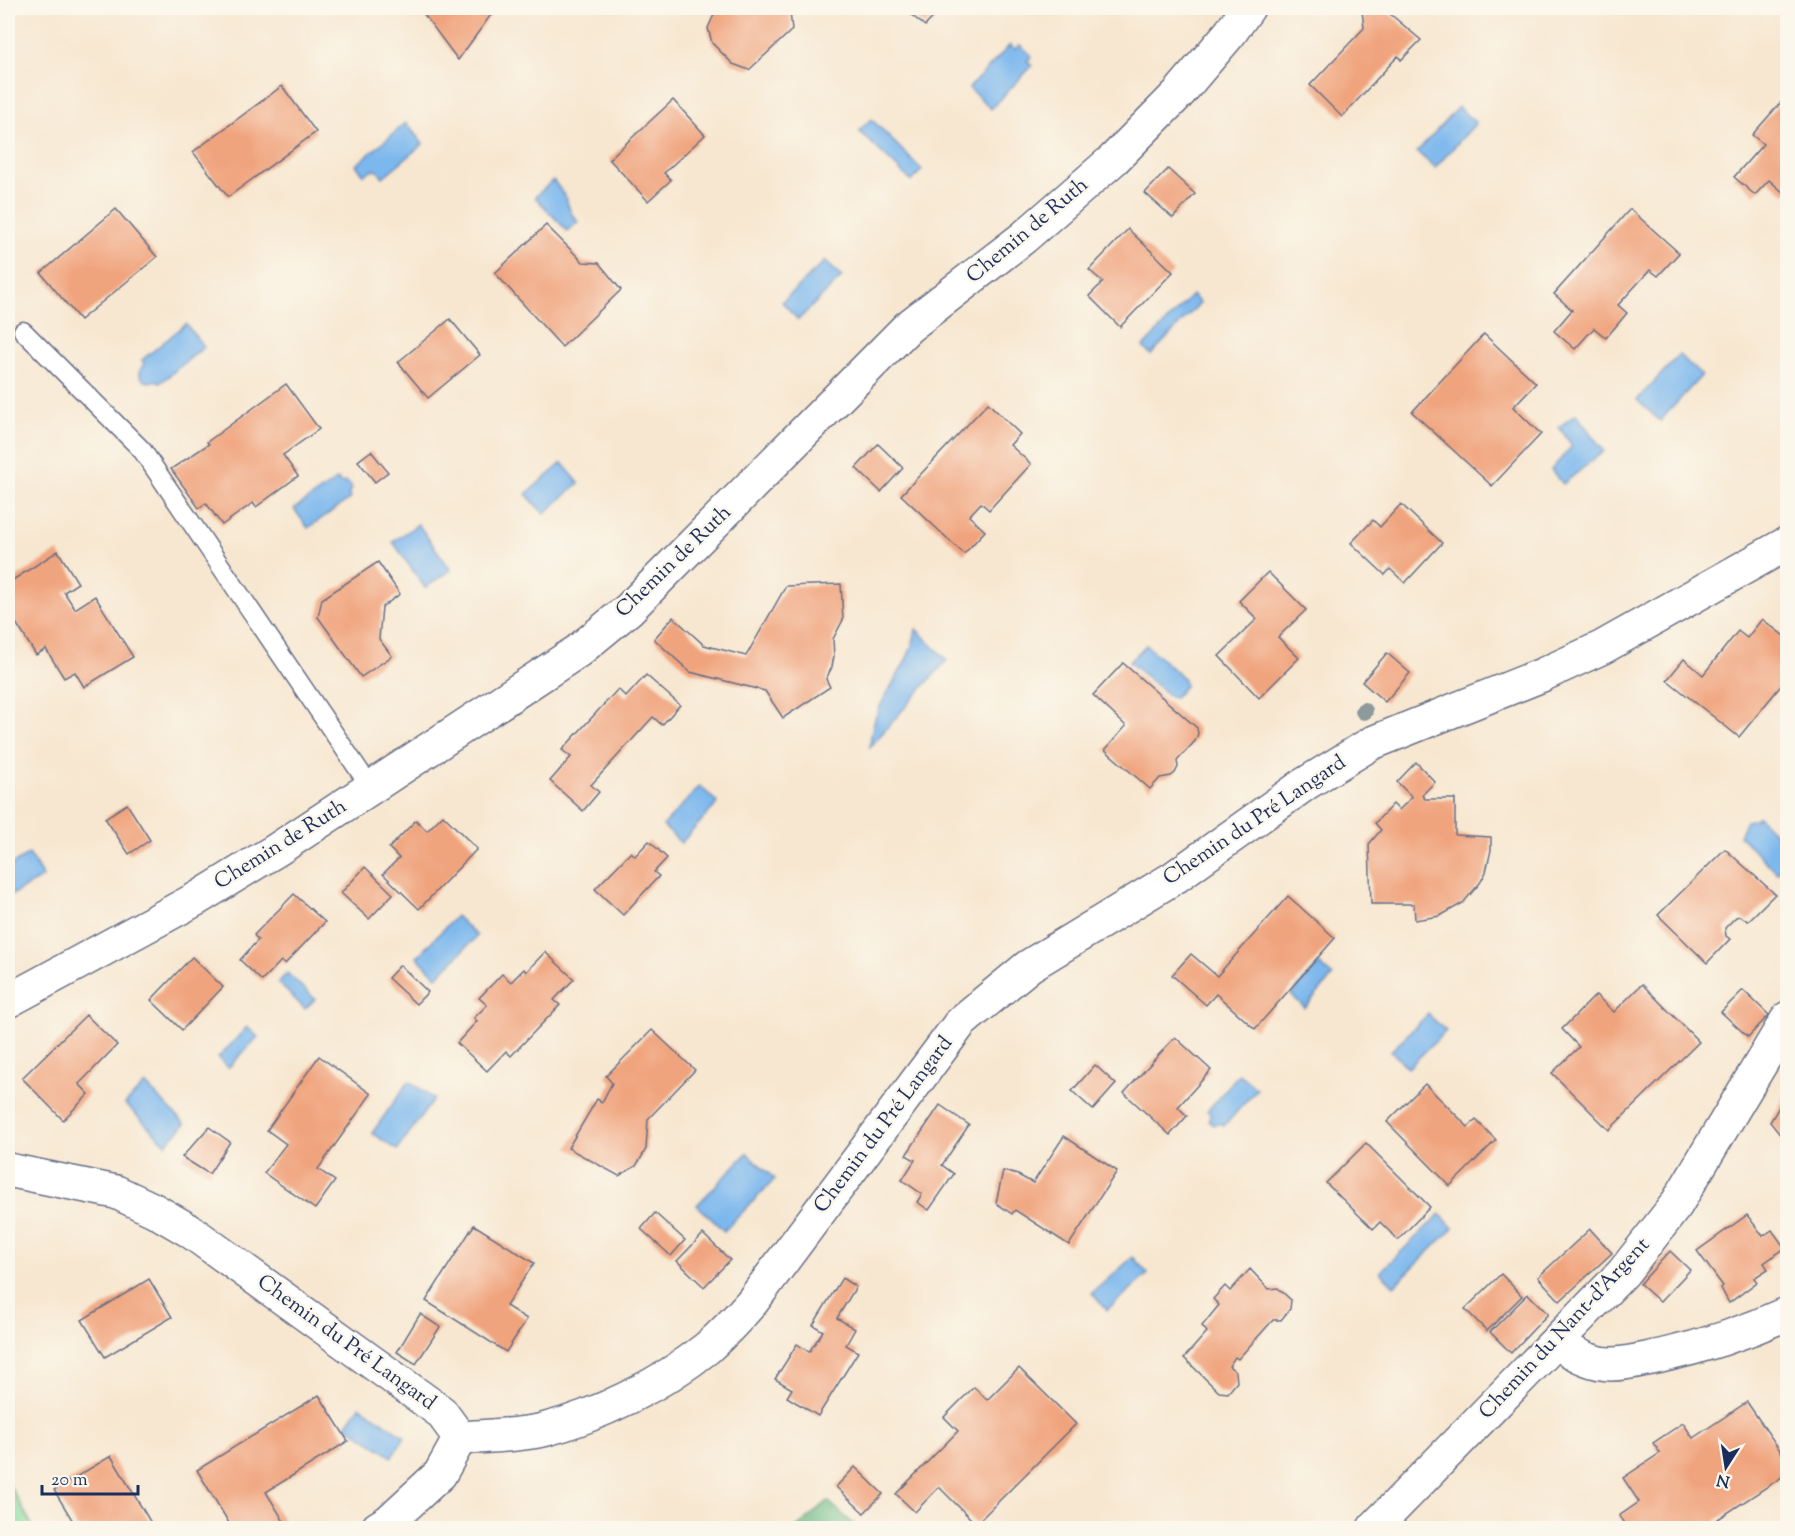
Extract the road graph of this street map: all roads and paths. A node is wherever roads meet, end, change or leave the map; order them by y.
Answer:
1 (1248, 8) edge
2 (23, 331) dead end
3 (1788, 543) edge
4 (371, 788) junction
5 (8, 1001) edge
6 (1788, 1018) edge
7 (8, 1170) edge
8 (1788, 1313) edge
9 (1557, 1342) junction
10 (460, 1438) junction
11 (378, 1528) edge
12 (1374, 1528) edge

1 - 4 street, Chemin de Ruth
2 - 4 lane
3 - 10 street, Chemin du Pré Langard
4 - 5 street, Chemin de Ruth
6 - 9 street, Chemin du Nant-d'Argent
7 - 10 street, Chemin du Pré Langard
8 - 9 street
9 - 12 street, Chemin du Nant-d'Argent
10 - 11 street

